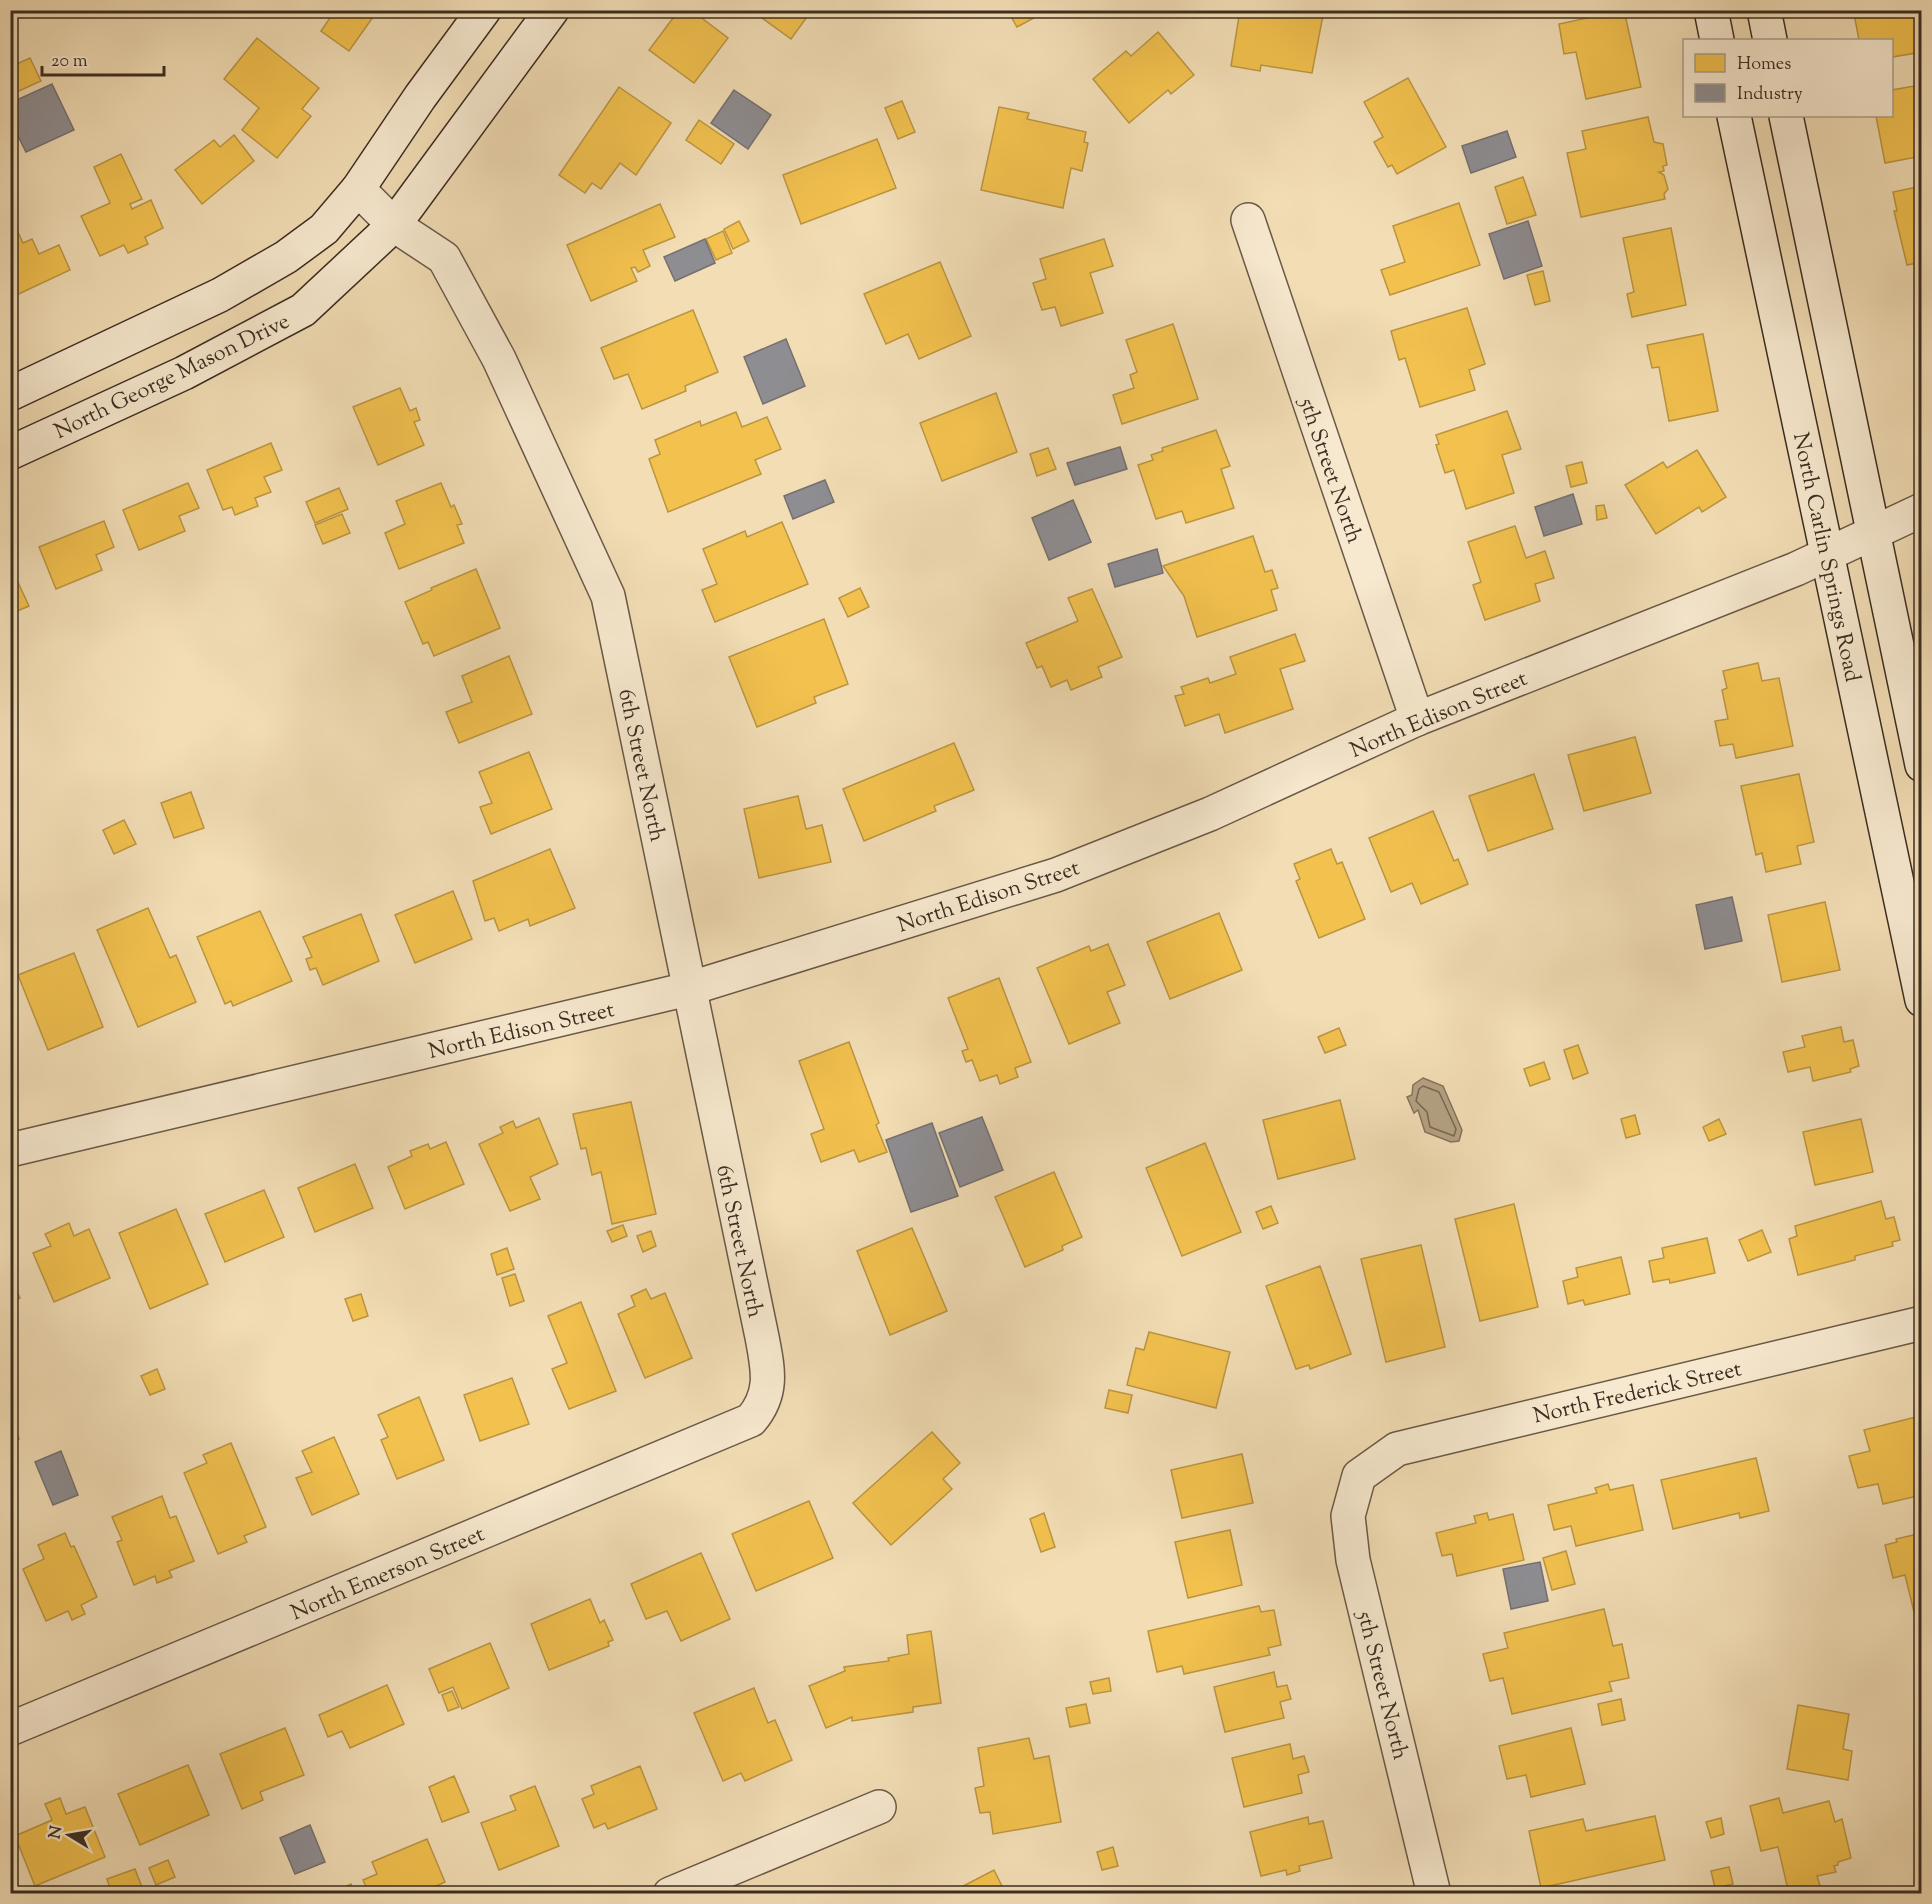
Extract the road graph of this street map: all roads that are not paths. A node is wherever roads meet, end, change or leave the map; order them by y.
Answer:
1 (484, 10) edge
2 (552, 10) edge
3 (1711, 10) edge
4 (1764, 10) edge
5 (1717, 39) edge
6 (1770, 39) edge
7 (1734, 117) edge
8 (1786, 117) edge
9 (358, 189) junction
10 (1248, 220) dead end
11 (394, 225) junction
12 (10, 394) edge
13 (10, 453) edge
14 (1922, 510) edge
15 (1873, 533) junction
16 (1827, 555) junction
17 (1417, 719) junction
18 (1922, 765) edge
19 (688, 989) junction
20 (1922, 1000) edge
21 (10, 1150) edge
22 (1922, 1323) edge
23 (760, 1409) joint
24 (1359, 1476) joint
25 (10, 1729) edge
26 (879, 1807) dead end
27 (670, 1893) edge
28 (1434, 1893) edge

1 - 9 street
2 - 11 street, North George Mason Drive
3 - 5 street
4 - 6 street
7 - 16 street, North Carlin Springs Road
8 - 15 street
9 - 11 street, 6th Street North
9 - 12 street
10 - 17 street, 5th Street North
11 - 13 street, North George Mason Drive
11 - 19 street, 6th Street North
14 - 15 street, North Edison Street
15 - 16 street, North Edison Street
15 - 18 street
16 - 17 street, North Edison Street
16 - 20 street, North Carlin Springs Road
17 - 19 street, North Edison Street
19 - 21 street, North Edison Street
19 - 23 street, 6th Street North
22 - 24 street, North Frederick Street
23 - 25 street, North Emerson Street
24 - 28 street, 5th Street North
26 - 27 street

